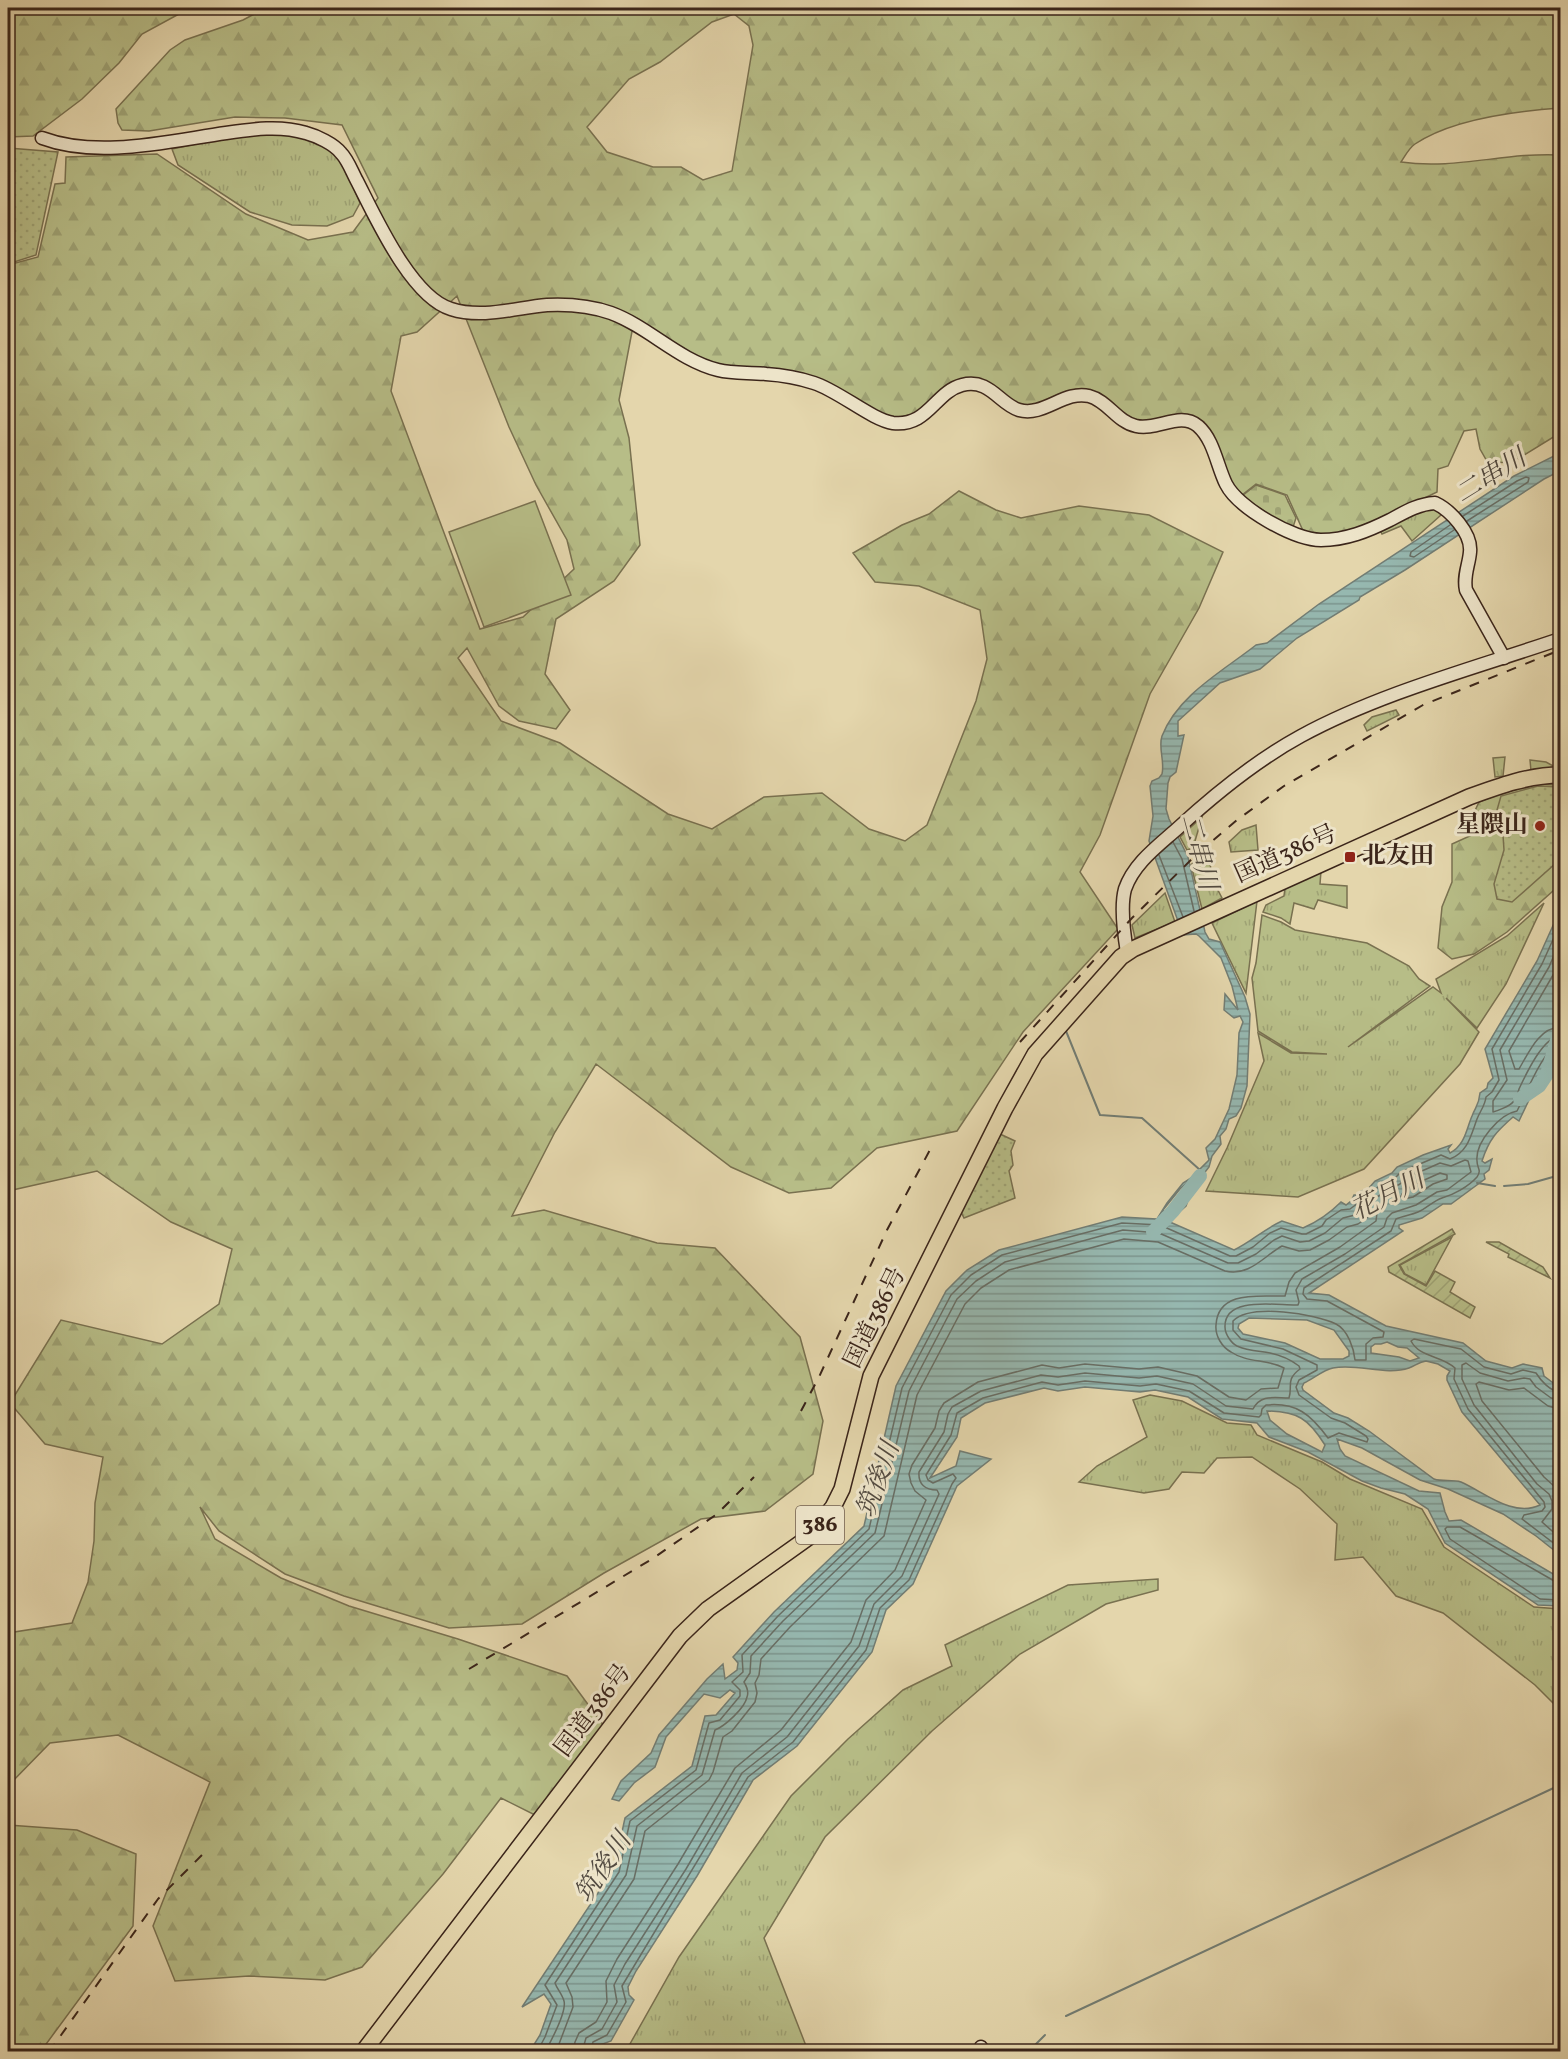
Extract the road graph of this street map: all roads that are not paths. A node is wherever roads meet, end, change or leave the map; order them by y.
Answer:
1 (42, 138) dead end
2 (1560, 639) edge
3 (1504, 658) junction
4 (1560, 775) edge
5 (1127, 952) junction
6 (363, 2052) edge

1 - 3 street
2 - 3 street
3 - 5 street
4 - 5 highway, 国道386号 / 386
5 - 6 highway, 国道386号 / 386

